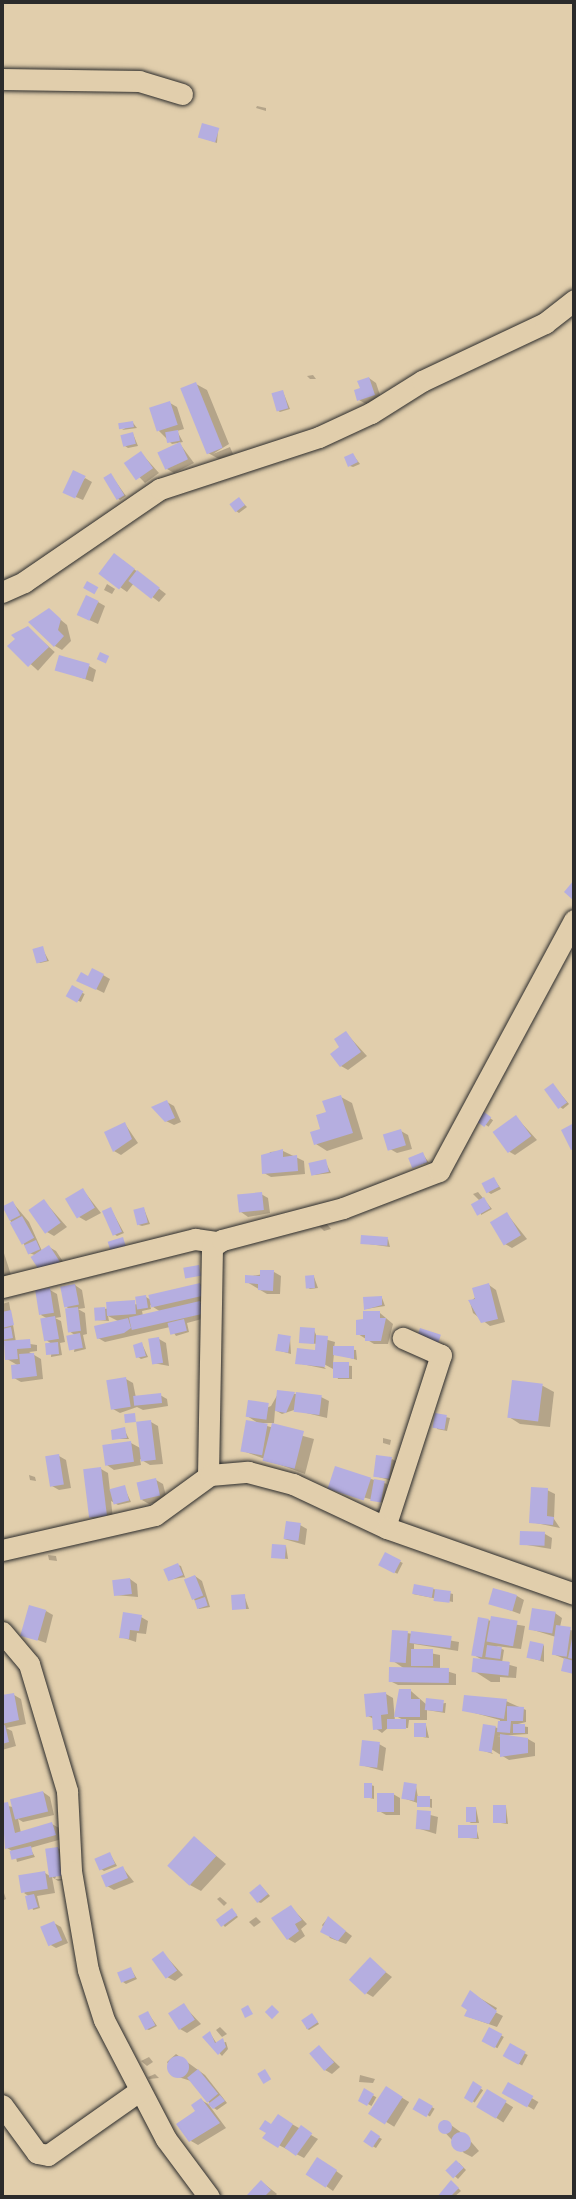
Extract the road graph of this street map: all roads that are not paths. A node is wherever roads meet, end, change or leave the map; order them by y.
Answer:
1 (2, 79) edge
2 (182, 94) dead end
3 (574, 300) edge
4 (2, 592) edge
5 (574, 920) edge
6 (216, 1242) junction
7 (2, 1287) edge
8 (403, 1338) dead end
9 (208, 1476) junction
10 (385, 1527) junction
11 (2, 1550) edge
12 (574, 1594) edge
13 (2, 1632) edge
14 (139, 2091) junction
15 (2, 2105) edge
16 (209, 2197) edge

1 - 2 street
3 - 4 street
5 - 6 street
6 - 7 street
6 - 9 street
8 - 10 street
9 - 10 street
9 - 11 street
10 - 12 street
13 - 14 street
14 - 15 street
14 - 16 street

